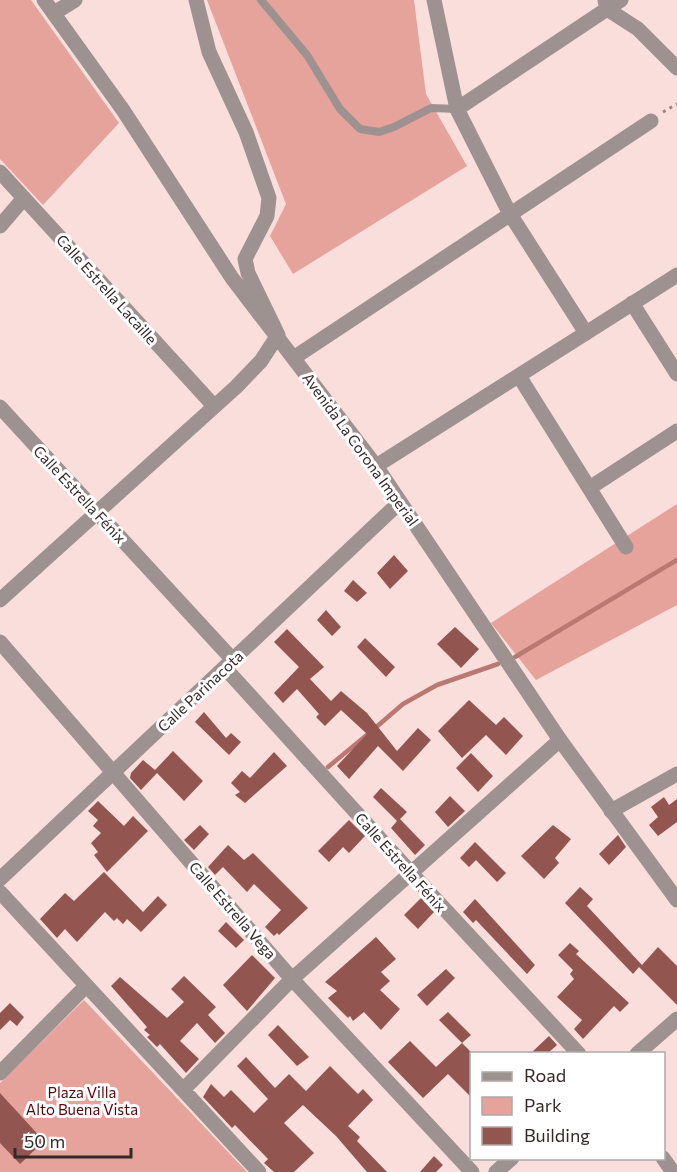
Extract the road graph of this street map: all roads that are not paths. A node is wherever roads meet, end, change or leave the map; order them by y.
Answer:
1 (44, 0) edge
2 (75, 0) edge
3 (196, 0) edge
4 (261, 0) edge
5 (434, 0) edge
6 (621, 0) edge
7 (606, 4) edge
8 (54, 13) junction
9 (677, 68) edge
10 (457, 109) junction
11 (651, 121) dead end
12 (0, 172) edge
13 (24, 198) junction
14 (510, 214) junction
15 (0, 226) edge
16 (677, 275) edge
17 (632, 303) junction
18 (586, 333) junction
19 (278, 335) junction
20 (295, 357) junction
21 (677, 374) edge
22 (519, 376) junction
23 (214, 406) junction
24 (0, 407) edge
25 (677, 431) edge
26 (376, 466) junction
27 (591, 487) junction
28 (400, 502) junction
29 (96, 511) junction
30 (626, 547) dead end
31 (0, 600) edge
32 (0, 642) edge
33 (229, 664) junction
34 (560, 740) junction
35 (113, 772) junction
36 (677, 774) edge
37 (612, 811) junction
38 (412, 874) junction
39 (0, 879) edge
40 (0, 892) edge
41 (677, 900) edge
42 (292, 980) junction
43 (86, 986) junction
44 (677, 1019) edge
45 (578, 1052) edge
46 (638, 1052) edge
47 (0, 1073) edge
48 (183, 1090) junction
49 (510, 1160) edge
50 (259, 1172) edge
51 (472, 1172) edge
52 (496, 1172) edge

1 - 8 street, Avenida La Corona Imperial
2 - 8 street
3 - 19 street
4 - 10 lane
5 - 10 street
6 - 7 street
7 - 9 street
7 - 10 street
8 - 19 street, Avenida La Corona Imperial
10 - 14 street
11 - 14 street
12 - 13 street, Calle Estrella Lacaille
13 - 15 street
13 - 23 street, Calle Estrella Lacaille
14 - 18 street
14 - 20 street
16 - 17 street
17 - 18 street
17 - 21 street
18 - 22 street
19 - 20 street, Avenida La Corona Imperial
19 - 23 street
20 - 26 street, Avenida La Corona Imperial
22 - 26 street
22 - 27 street
23 - 29 street
24 - 29 street, Calle Estrella Fénix
25 - 27 street
26 - 28 street, Avenida La Corona Imperial
27 - 30 street
28 - 33 street, Calle Parinacota
28 - 34 street, Avenida La Corona Imperial
29 - 31 street
29 - 33 street, Calle Estrella Fénix
32 - 35 street, Calle Estrella Vega
33 - 35 street, Calle Parinacota
33 - 38 street, Calle Estrella Fénix
34 - 37 street, Avenida La Corona Imperial
34 - 38 street
35 - 39 street, Calle Parinacota
35 - 42 street, Calle Estrella Vega
36 - 37 street
37 - 41 street, Avenida La Corona Imperial
38 - 42 street
38 - 45 street, Calle Estrella Fénix
40 - 43 street
42 - 48 street
42 - 51 street, Calle Estrella Vega
43 - 47 street
43 - 48 street
44 - 46 street
48 - 50 street
49 - 52 street

